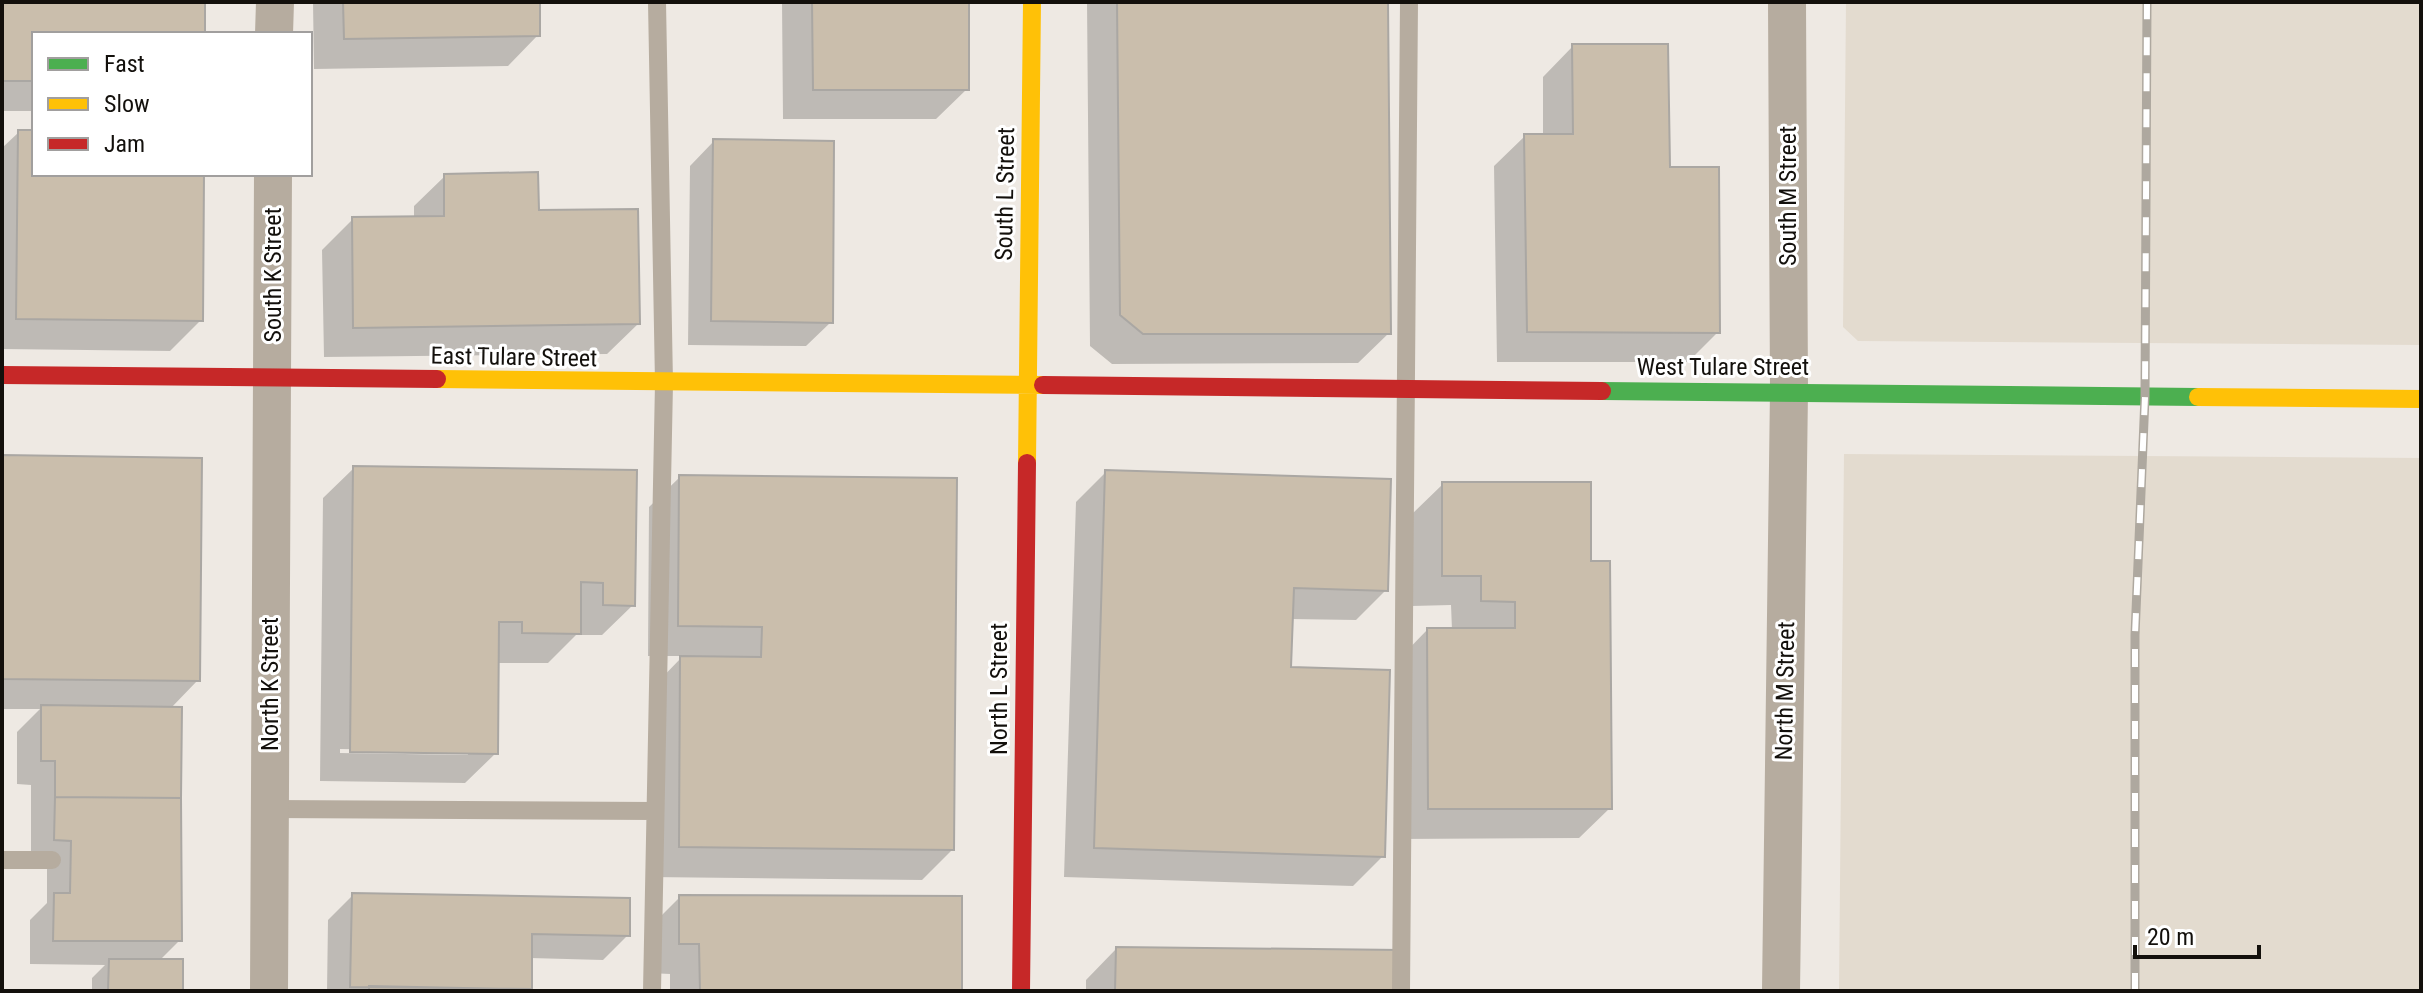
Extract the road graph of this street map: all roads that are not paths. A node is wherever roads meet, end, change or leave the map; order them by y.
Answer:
1 (275, 2) edge
2 (657, 2) edge
3 (1032, 2) edge
4 (1409, 2) edge
5 (1787, 2) edge
6 (274, 32) edge
7 (273, 176) edge
8 (2, 375) edge
9 (272, 377) junction
10 (664, 383) junction
11 (1025, 387) junction
12 (1404, 389) junction
13 (1789, 391) junction
14 (2421, 399) edge
15 (270, 809) junction
16 (655, 811) junction
17 (2, 860) edge
18 (52, 860) dead end
19 (269, 991) edge
20 (652, 991) edge
21 (1021, 991) edge
22 (1401, 991) edge
23 (1781, 991) edge

1 - 6 street
2 - 10 lane
3 - 11 street, South L Street
4 - 12 lane
5 - 13 street, South M Street
7 - 9 street, South K Street
8 - 9 street, East Tulare Street
9 - 10 street, East Tulare Street
9 - 15 street, North K Street
10 - 11 street, East Tulare Street
10 - 16 lane
11 - 12 street, West Tulare Street
11 - 21 street, North L Street
12 - 13 street, West Tulare Street
12 - 22 lane
13 - 14 street, West Tulare Street
13 - 23 street, North M Street
15 - 16 lane
15 - 19 street, North K Street
16 - 20 lane
17 - 18 lane

